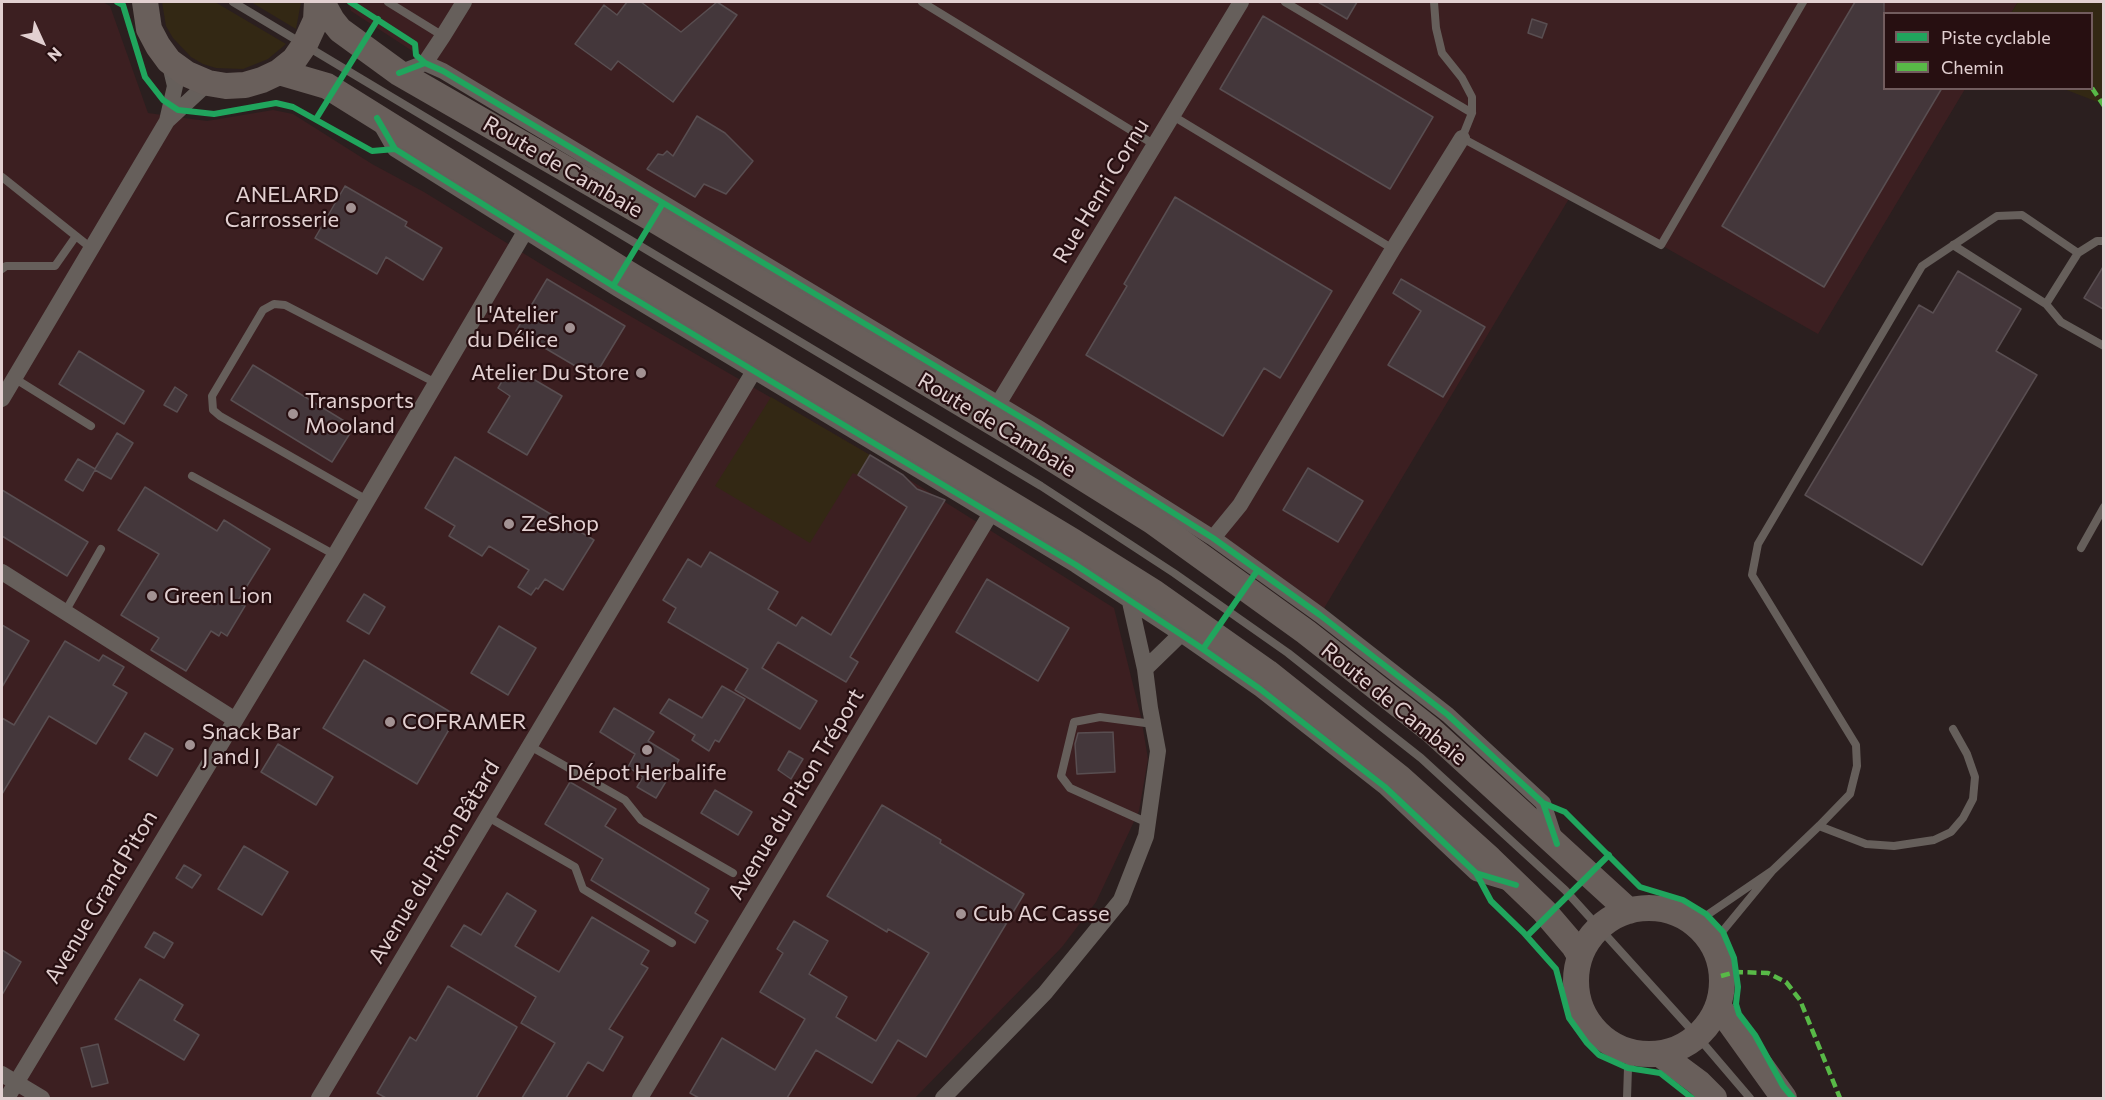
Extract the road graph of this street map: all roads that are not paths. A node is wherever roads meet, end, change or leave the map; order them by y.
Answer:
1 (145, 2) edge
2 (233, 2) edge
3 (317, 2) edge
4 (322, 2) edge
5 (388, 2) edge
6 (464, 2) edge
7 (922, 2) edge
8 (1241, 2) edge
9 (1285, 2) edge
10 (1434, 2) edge
11 (1803, 2) edge
12 (443, 36) junction
13 (306, 44) junction
14 (169, 61) junction
15 (425, 63) junction
16 (279, 72) junction
17 (399, 73) junction
18 (208, 83) junction
19 (1472, 113) junction
20 (1173, 116) junction
21 (377, 118) junction
22 (167, 121) junction
23 (1462, 138) junction
24 (1155, 145) junction
25 (2, 177) edge
26 (526, 230) junction
27 (76, 236) junction
28 (2103, 241) edge
29 (1953, 245) junction
30 (91, 248) junction
31 (1393, 249) junction
32 (2078, 253) junction
33 (2, 269) edge
34 (2046, 304) junction
35 (2103, 346) edge
36 (754, 371) junction
37 (14, 378) junction
38 (435, 383) junction
39 (2, 399) edge
40 (998, 404) junction
41 (91, 426) dead end
42 (192, 476) dead end
43 (367, 500) junction
44 (2103, 507) edge
45 (991, 513) junction
46 (1213, 538) junction
47 (2081, 548) dead end
48 (101, 549) dead end
49 (334, 555) junction
50 (2, 572) edge
51 (1130, 602) junction
52 (65, 612) junction
53 (1180, 634) junction
54 (1145, 669) junction
55 (234, 719) junction
56 (1153, 724) junction
57 (1953, 729) dead end
58 (530, 746) junction
59 (488, 817) junction
60 (1148, 823) junction
61 (1820, 826) junction
62 (1557, 844) junction
63 (1773, 870) junction
64 (733, 873) dead end
65 (1516, 885) junction
66 (1629, 911) junction
67 (1694, 924) junction
68 (1600, 928) junction
69 (672, 943) dead end
70 (1712, 944) junction
71 (1580, 956) junction
72 (1718, 1006) junction
73 (1697, 1036) junction
74 (1649, 1054) junction
75 (8, 1078) edge
76 (6, 1098) edge
77 (42, 1098) edge
78 (319, 1098) edge
79 (640, 1098) edge
80 (943, 1098) edge
81 (1627, 1098) edge
82 (1714, 1098) edge
83 (1750, 1098) edge
84 (1784, 1098) edge

1 - 14 main road
2 - 13 lane
3 - 13 main road
4 - 17 main road, Route de Cambaie
5 - 12 lane
6 - 12 street
7 - 24 lane
8 - 20 street, Rue Henri Cornu
9 - 19 lane
10 - 19 lane
11 - 23 lane
12 - 15 street
13 - 16 main road
13 - 68 lane
14 - 18 main road
14 - 22 street
15 - 17 street
15 - 40 street
16 - 18 main road
16 - 21 main road
17 - 62 main road, Route de Cambaie
18 - 22 street
19 - 23 lane
20 - 24 street, Rue Henri Cornu
20 - 31 lane
21 - 26 street
21 - 65 main road
22 - 30 street
23 - 31 street
24 - 40 street, Rue Henri Cornu
25 - 27 lane
26 - 36 street
26 - 38 street, Avenue Grand Piton
27 - 30 lane
27 - 33 lane
28 - 32 lane
29 - 32 lane
29 - 34 lane
29 - 61 lane
30 - 37 street
31 - 46 street
32 - 34 lane
34 - 35 lane
36 - 45 street
36 - 58 street, Avenue du Piton Bâtard
37 - 39 street
37 - 41 lane
38 - 43 street, Avenue Grand Piton
38 - 43 lane
40 - 46 street
42 - 49 lane
43 - 49 street, Avenue Grand Piton
44 - 47 lane
45 - 51 street
45 - 79 street, Avenue du Piton Tréport
46 - 62 street
48 - 52 lane
49 - 55 street, Avenue Grand Piton
50 - 52 street
51 - 53 street
51 - 54 street
52 - 55 street
53 - 54 street
53 - 65 street
54 - 56 street
55 - 75 street, Avenue Grand Piton
56 - 60 street
56 - 60 lane
57 - 61 lane
58 - 59 street, Avenue du Piton Bâtard
58 - 64 lane
59 - 69 lane
59 - 78 street, Avenue du Piton Bâtard
60 - 80 street
61 - 63 lane
62 - 66 main road, Route de Cambaie
63 - 67 lane
63 - 70 lane
65 - 71 main road
66 - 67 main road
66 - 68 main road
67 - 70 main road
68 - 71 main road
68 - 73 lane
70 - 72 main road
71 - 74 main road
72 - 73 main road
72 - 84 main road
73 - 74 main road
73 - 83 lane
74 - 81 lane
74 - 82 main road
75 - 76 street, Avenue Grand Piton
75 - 77 street

